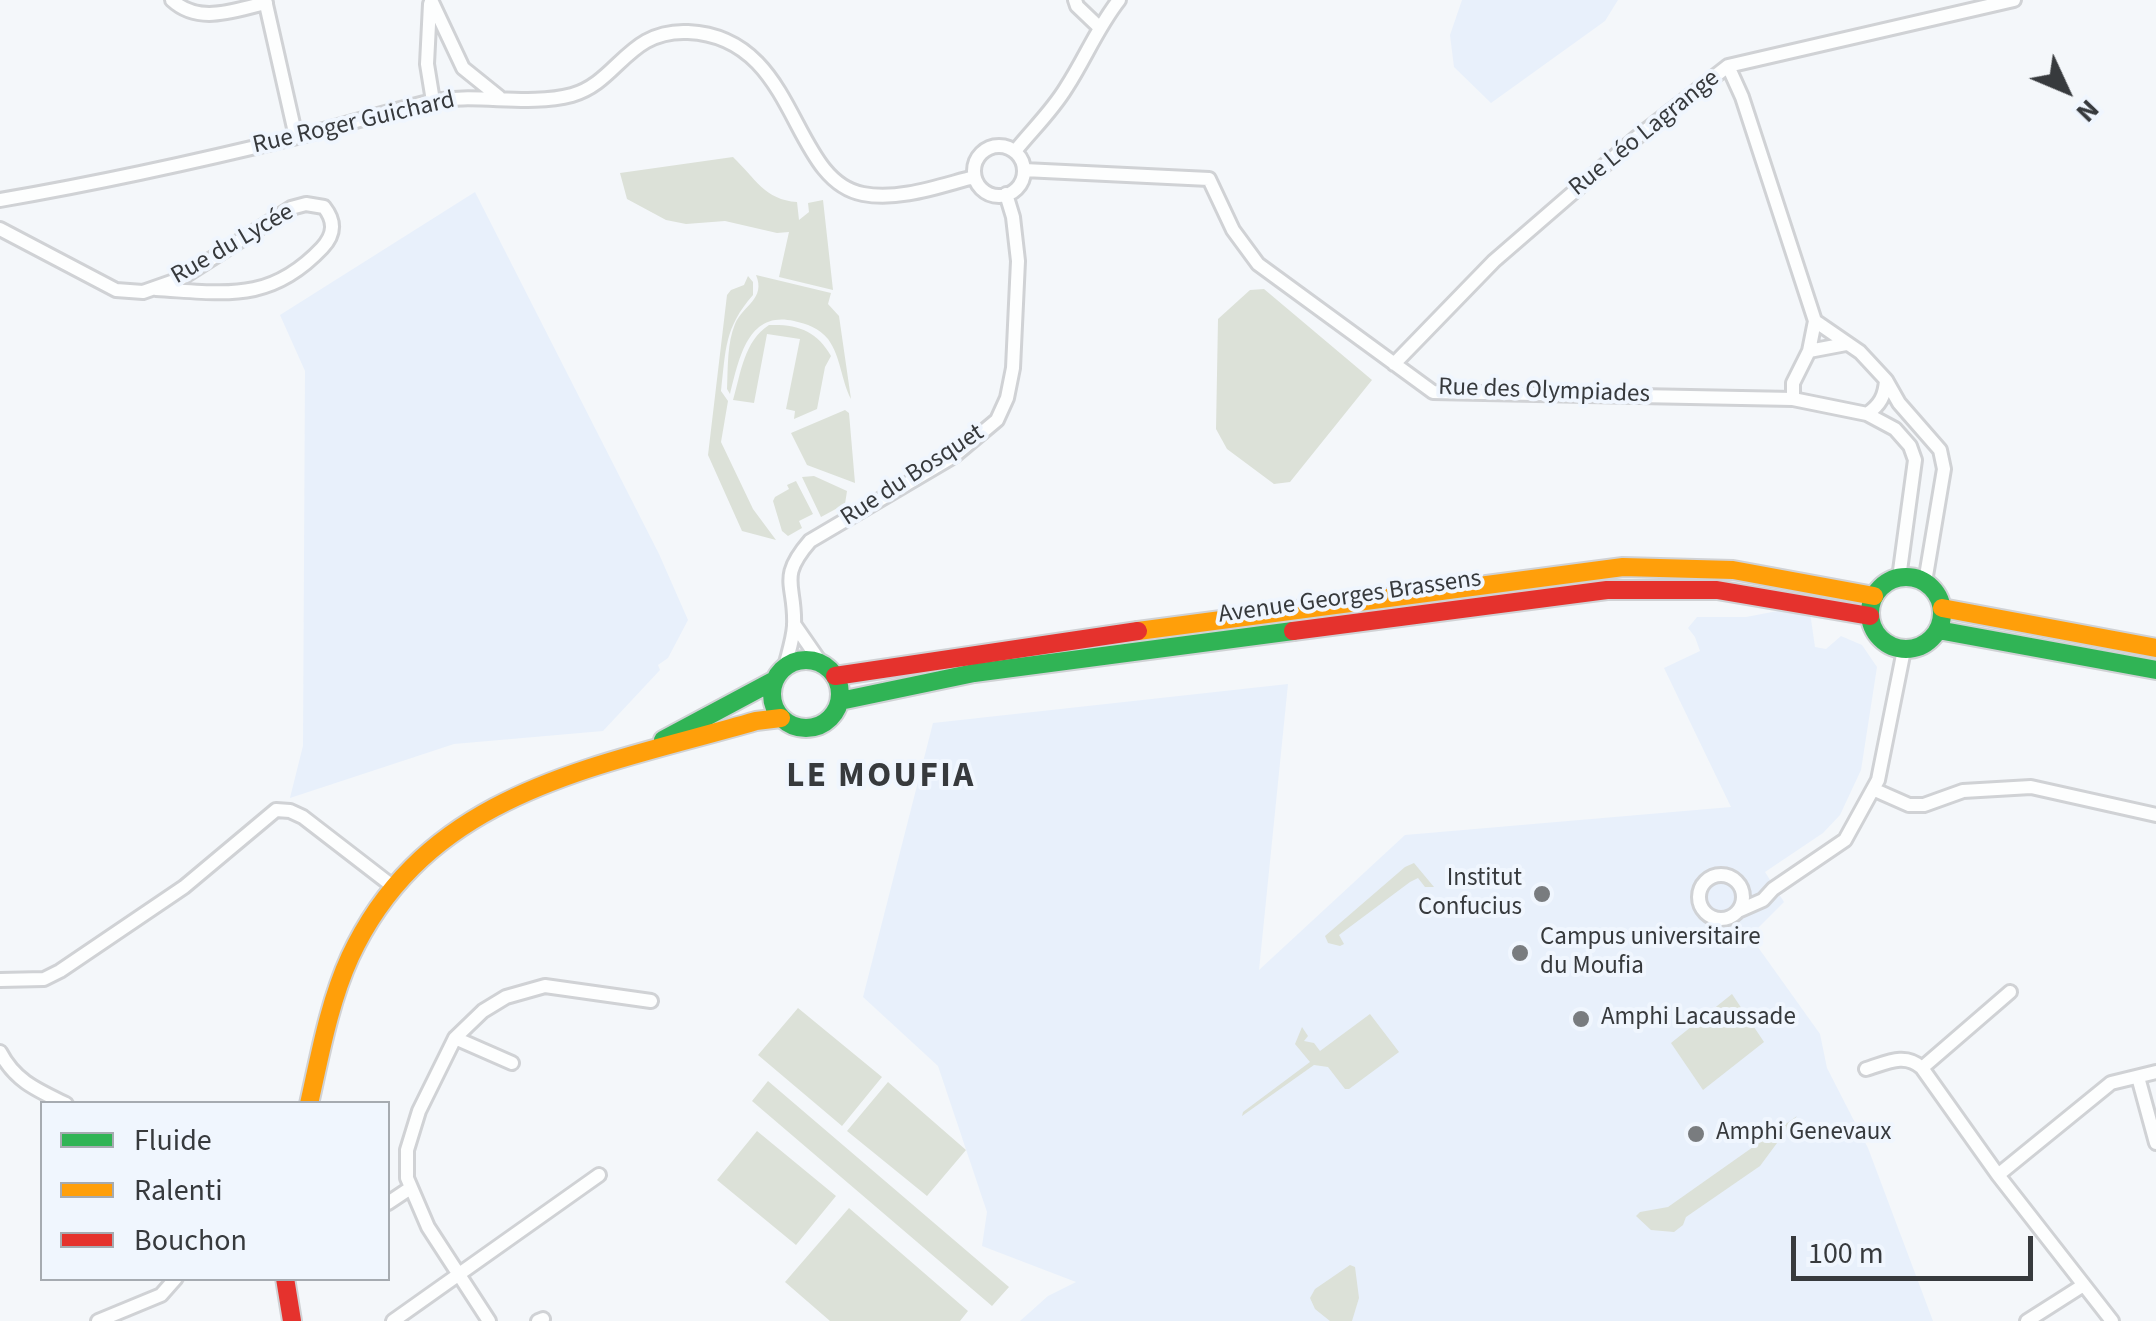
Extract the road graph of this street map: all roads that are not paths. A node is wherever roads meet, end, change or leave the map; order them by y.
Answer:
1 (172, 0) edge
2 (430, 0) edge
3 (1075, 0) edge
4 (1119, 0) edge
5 (2014, 0) edge
6 (266, 1) edge
7 (1098, 27) junction
8 (1728, 66) junction
9 (463, 68) junction
10 (500, 97) junction
11 (452, 100) junction
12 (433, 101) junction
13 (296, 137) junction
14 (1016, 150) junction
15 (1024, 170) junction
16 (974, 177) junction
17 (1006, 194) junction
18 (0, 200) edge
19 (0, 230) edge
20 (156, 289) junction
21 (1815, 320) junction
22 (1846, 344) junction
23 (1810, 351) junction
24 (1394, 364) junction
25 (1886, 380) junction
26 (1793, 399) junction
27 (1867, 414) junction
28 (1899, 578) junction
29 (1924, 582) junction
30 (1874, 596) junction
31 (1942, 608) junction
32 (1870, 616) junction
33 (794, 624) junction
34 (1938, 630) junction
35 (2156, 648) edge
36 (1904, 650) junction
37 (828, 669) junction
38 (2156, 670) edge
39 (780, 674) junction
40 (840, 701) junction
41 (781, 718) junction
42 (646, 750) junction
43 (1874, 790) junction
44 (2156, 815) edge
45 (394, 888) junction
46 (1773, 888) junction
47 (1743, 894) junction
48 (1738, 911) junction
49 (0, 980) edge
50 (2010, 992) dead end
51 (651, 1001) dead end
52 (456, 1038) junction
53 (0, 1052) edge
54 (512, 1063) dead end
55 (1922, 1068) junction
56 (1866, 1069) dead end
57 (2156, 1072) edge
58 (2138, 1076) junction
59 (60, 1101) edge
60 (310, 1101) edge
61 (2156, 1142) edge
62 (599, 1175) dead end
63 (1998, 1175) junction
64 (409, 1189) junction
65 (390, 1202) edge
66 (459, 1273) junction
67 (173, 1281) edge
68 (286, 1281) edge
69 (2082, 1286) junction
70 (98, 1321) edge
71 (292, 1321) edge
72 (393, 1321) edge
73 (489, 1321) edge
74 (2027, 1321) edge
75 (2112, 1321) edge

1 - 6 street
2 - 9 street
2 - 12 street
3 - 7 street
4 - 7 street
5 - 8 street, Rue Léo Lagrange
6 - 13 street
7 - 14 street
8 - 21 street
8 - 24 street, Rue Léo Lagrange
9 - 10 street
9 - 11 street
10 - 11 street, Rue Roger Guichard
10 - 16 street, Rue Roger Guichard
11 - 12 street, Rue Roger Guichard
12 - 13 street, Rue Roger Guichard
13 - 18 street, Rue Roger Guichard
14 - 15 street
14 - 16 street
15 - 17 street
15 - 24 street, Rue des Olympiades
16 - 17 street
17 - 33 street, Rue du Bosquet
19 - 20 street, Rue du Lycée
20 - 20 street, Rue du Lycée
21 - 22 street
21 - 23 street
22 - 23 street
22 - 25 street
23 - 26 street
24 - 26 street, Rue des Olympiades
25 - 27 street
25 - 29 street
26 - 27 street
27 - 28 street
28 - 29 street
28 - 30 street
29 - 31 street
30 - 32 street
30 - 37 street, Avenue Georges Brassens
31 - 34 street
31 - 35 street
32 - 36 street
32 - 40 street, Avenue Georges Brassens
33 - 37 street
33 - 39 street, Rue du Bosquet
34 - 36 street
34 - 38 street
36 - 43 street
37 - 39 street
37 - 40 street
39 - 41 street
39 - 42 street
40 - 41 street
41 - 42 street
42 - 45 street
43 - 44 street
43 - 46 street
45 - 49 street
45 - 60 street
46 - 47 street
46 - 48 street
47 - 48 street
47 - 48 street
50 - 55 street
51 - 52 street
52 - 54 street
52 - 64 street
53 - 59 street
55 - 56 street
55 - 63 street
57 - 58 street
58 - 61 street
58 - 63 street
62 - 66 street
63 - 69 street
64 - 65 street
64 - 66 street
66 - 72 street
66 - 73 street
67 - 70 street
68 - 71 street
69 - 74 street
69 - 75 street

